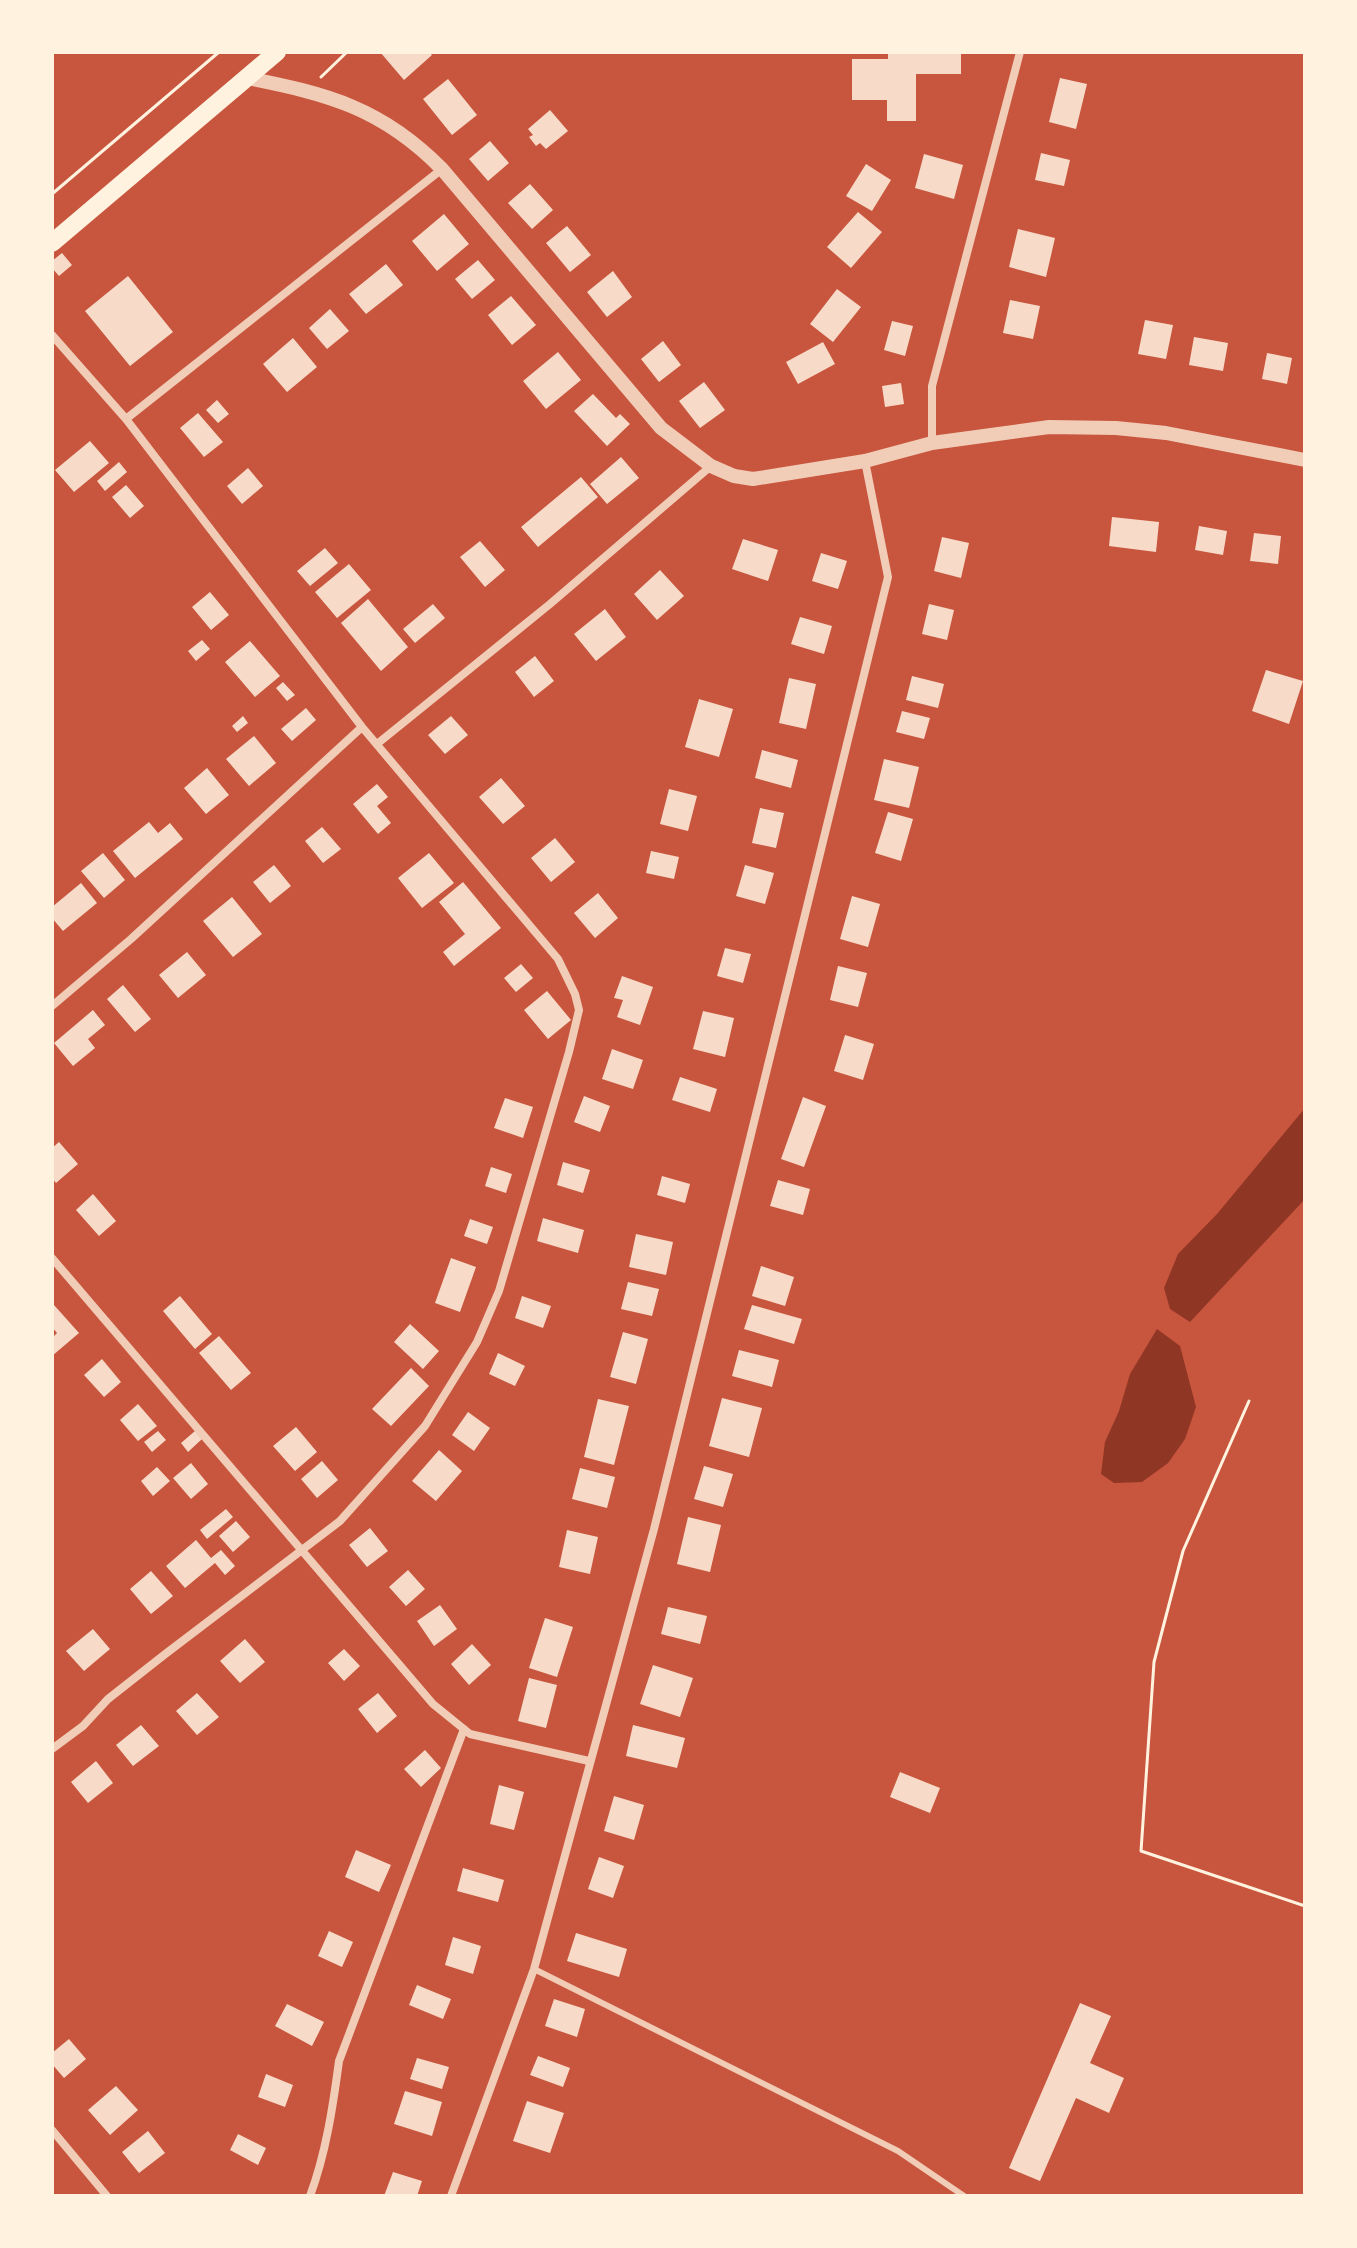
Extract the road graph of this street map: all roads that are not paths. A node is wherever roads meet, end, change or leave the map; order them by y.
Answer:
1 (277, 52) edge
2 (1020, 52) edge
3 (247, 78) junction
4 (442, 169) junction
5 (52, 243) edge
6 (52, 335) edge
7 (126, 419) junction
8 (932, 443) junction
9 (1305, 460) edge
10 (865, 461) junction
11 (711, 466) junction
12 (362, 727) junction
13 (377, 744) junction
14 (52, 1006) edge
15 (52, 1258) edge
16 (301, 1550) junction
17 (464, 1729) junction
18 (52, 1749) edge
19 (589, 1761) junction
20 (534, 1969) junction
21 (52, 2130) edge
22 (107, 2196) edge
23 (310, 2196) edge
24 (451, 2196) edge
25 (964, 2196) edge

1 - 3 main road
2 - 8 street
3 - 4 street
3 - 5 main road
4 - 7 street
4 - 11 street
6 - 7 street
7 - 12 street
8 - 9 street
8 - 10 street
10 - 11 street
10 - 19 street
11 - 13 street
12 - 13 street
12 - 14 street
13 - 16 street
15 - 16 street
16 - 17 street
16 - 18 street
17 - 19 street
17 - 23 street
19 - 20 street
20 - 24 street
20 - 25 lane
21 - 22 street

